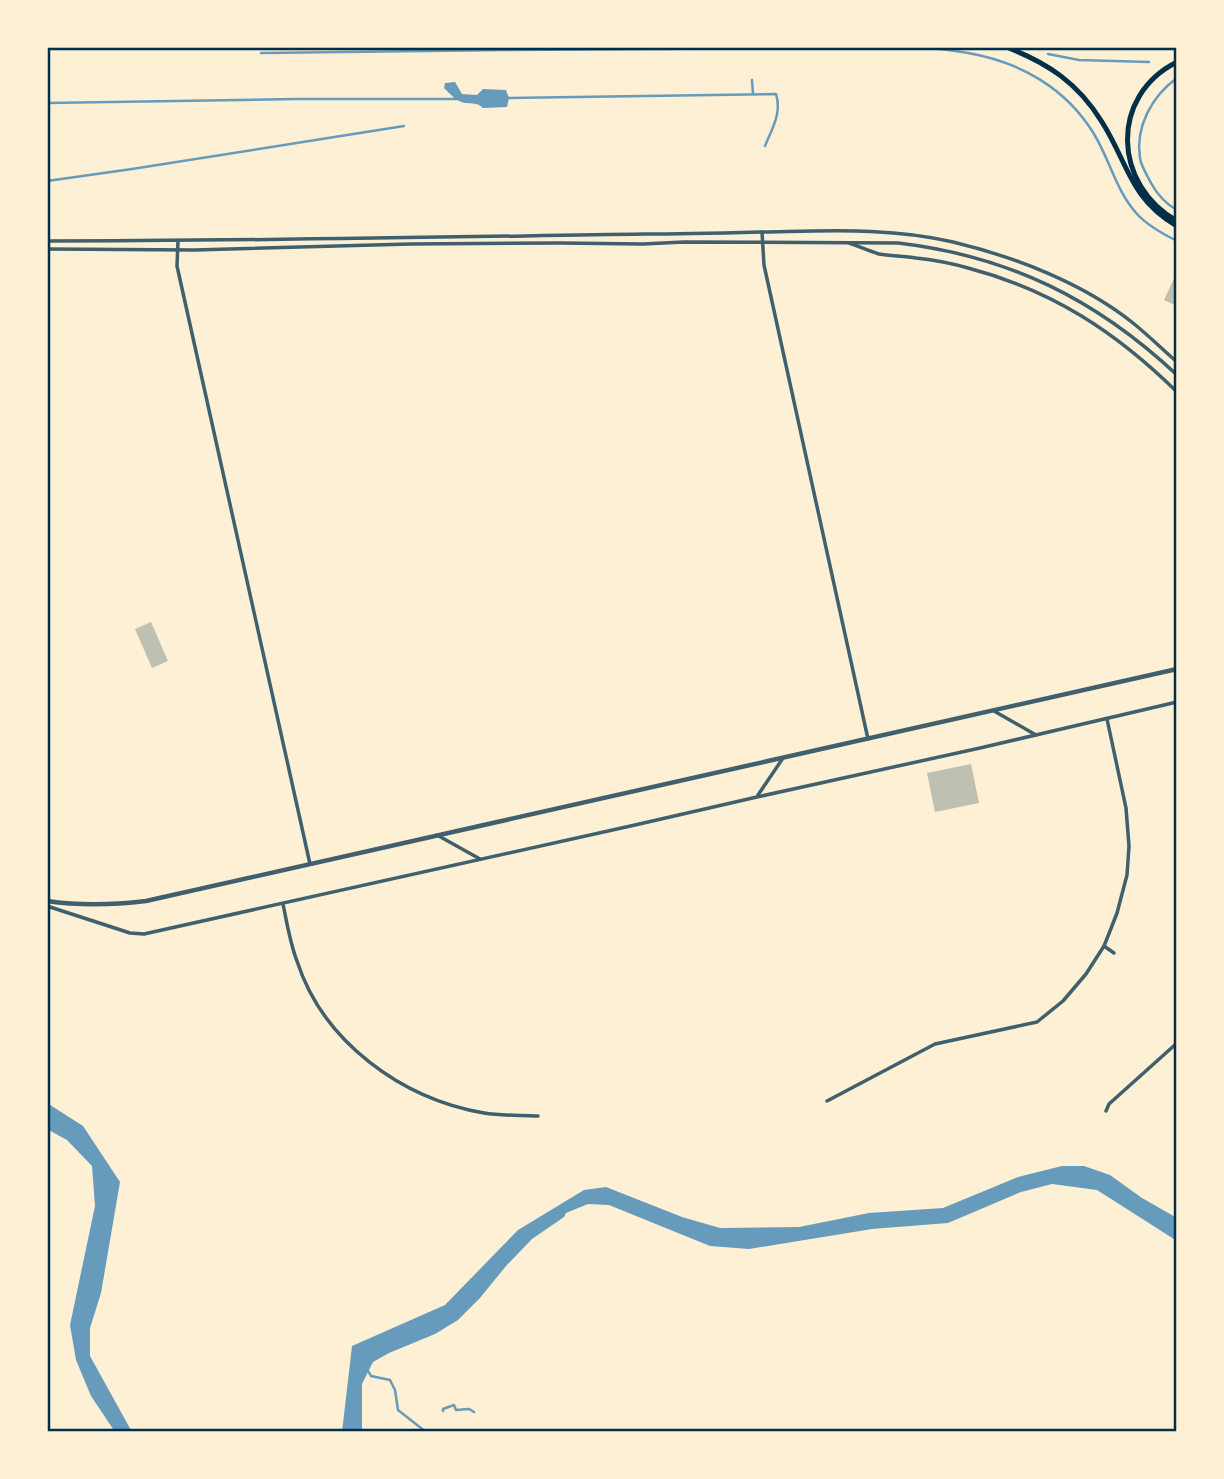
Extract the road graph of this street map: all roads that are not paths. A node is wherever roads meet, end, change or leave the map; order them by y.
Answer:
1 (1006, 47) edge
2 (1177, 62) edge
3 (1177, 223) edge
4 (762, 232) junction
5 (47, 241) edge
6 (178, 241) junction
7 (846, 242) junction
8 (763, 243) junction
9 (47, 249) edge
10 (178, 250) junction
11 (1177, 362) edge
12 (1177, 375) edge
13 (1177, 392) edge
14 (1177, 669) edge
15 (1177, 702) edge
16 (992, 710) junction
17 (1107, 719) junction
18 (1036, 734) junction
19 (868, 738) junction
20 (782, 758) junction
21 (757, 797) junction
22 (437, 835) junction
23 (480, 859) junction
24 (310, 864) junction
25 (47, 903) edge
26 (283, 904) junction
27 (1104, 946) junction
28 (1114, 953) dead end
29 (1177, 1043) edge
30 (827, 1101) dead end
31 (1106, 1111) dead end
32 (538, 1116) dead end

1 - 3 main road
2 - 3 main road
4 - 6 street
4 - 8 street
4 - 11 street
5 - 6 street
6 - 10 street
7 - 8 street
7 - 12 street
7 - 13 street
8 - 10 street
8 - 19 street
9 - 10 street
10 - 24 street
14 - 16 street
15 - 17 street
16 - 18 street
16 - 19 street
17 - 18 street
17 - 27 street
18 - 21 street
19 - 20 street
20 - 21 street
20 - 22 street
21 - 23 street
22 - 23 street
22 - 24 street
23 - 26 street
24 - 25 street
25 - 26 street
26 - 32 street
27 - 28 street
27 - 30 street
29 - 31 street

